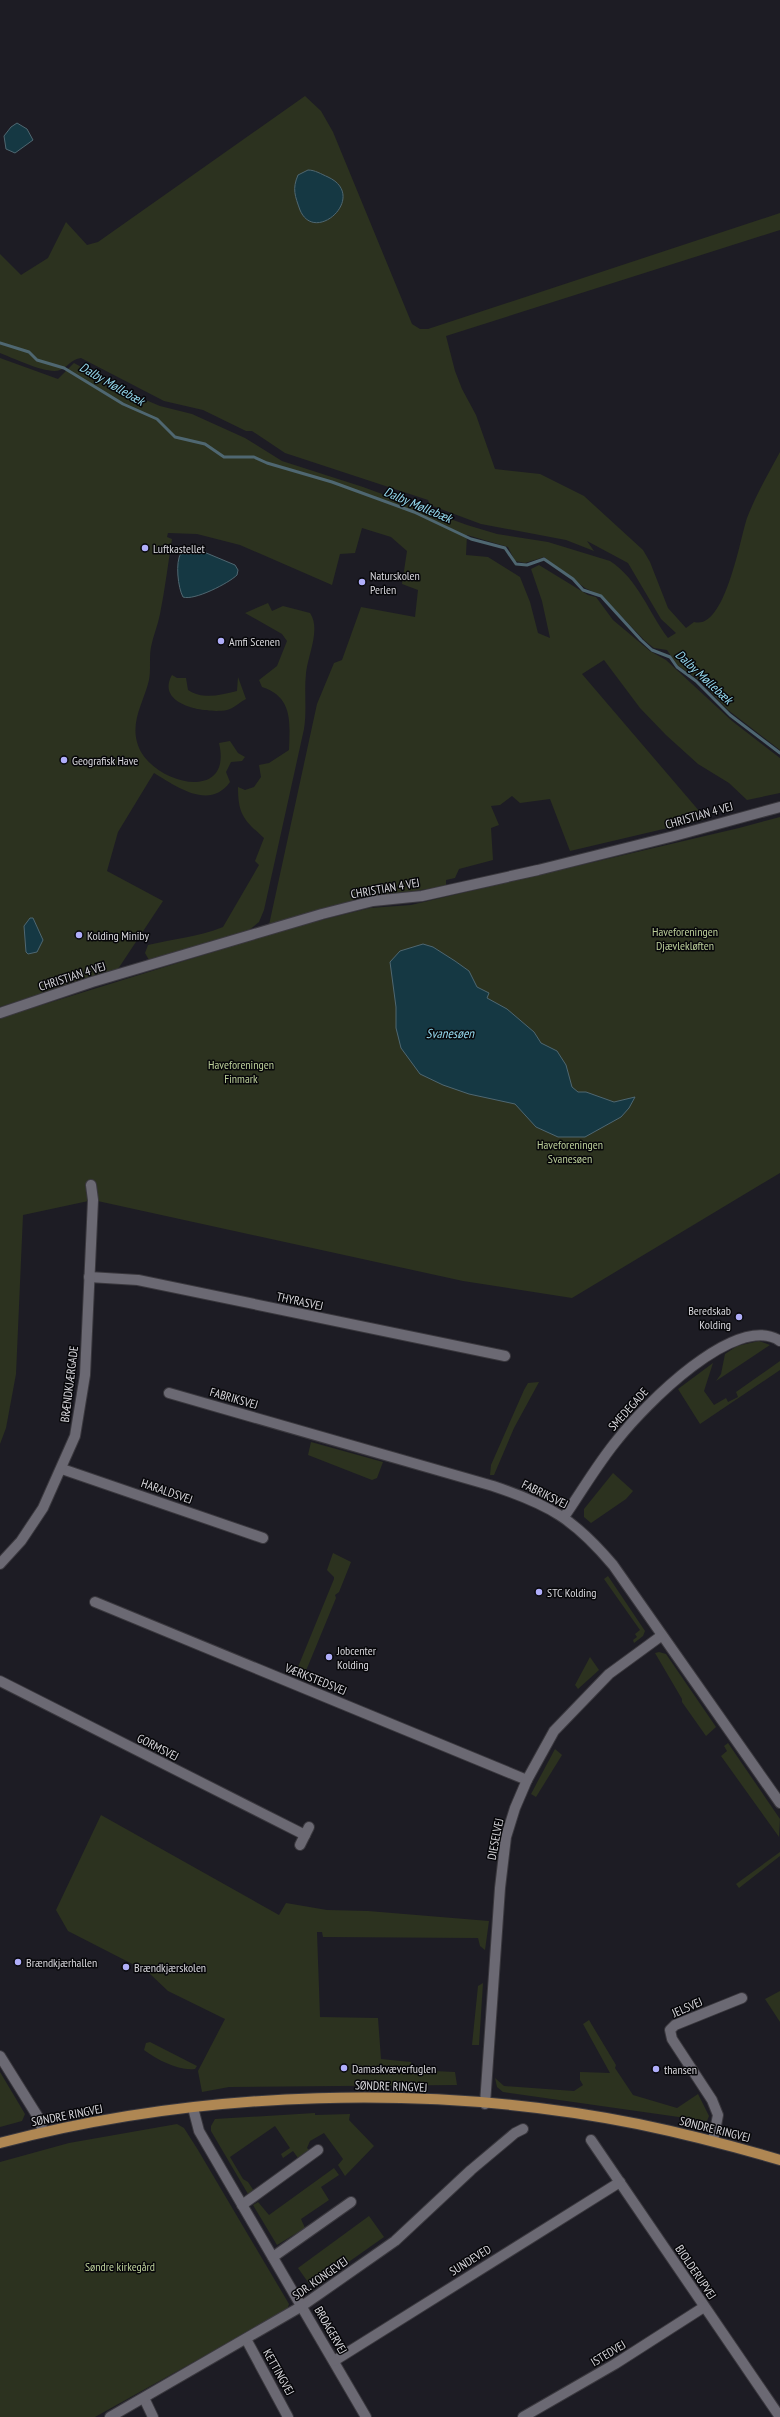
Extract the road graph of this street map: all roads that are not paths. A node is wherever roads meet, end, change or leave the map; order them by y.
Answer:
1 (780, 807) edge
2 (0, 1013) edge
3 (91, 1185) dead end
4 (89, 1277) junction
5 (780, 1341) edge
6 (505, 1356) dead end
7 (169, 1393) dead end
8 (62, 1469) junction
9 (564, 1517) junction
10 (263, 1538) dead end
11 (0, 1564) edge
12 (95, 1602) dead end
13 (661, 1636) junction
14 (0, 1681) edge
15 (527, 1780) junction
16 (780, 1803) edge
17 (300, 1845) dead end
18 (742, 1998) dead end
19 (0, 2056) edge
20 (485, 2104) junction
21 (193, 2108) junction
22 (523, 2129) dead end
23 (43, 2132) junction
24 (591, 2140) dead end
25 (713, 2141) junction
26 (0, 2142) edge
27 (318, 2150) dead end
28 (780, 2160) edge
29 (620, 2182) junction
30 (351, 2202) dead end
31 (242, 2205) junction
32 (273, 2257) junction
33 (302, 2306) junction
34 (704, 2307) junction
35 (246, 2339) junction
36 (334, 2362) junction
37 (144, 2398) junction
38 (110, 2417) edge
39 (153, 2417) edge
40 (288, 2417) edge
41 (366, 2417) edge
42 (523, 2417) edge
43 (780, 2417) edge

1 - 2 street, CHRISTIAN 4 VEJ
3 - 4 street, BRÆNDKJÆRGADE
4 - 6 street, THYRASVEJ
4 - 8 street, BRÆNDKJÆRGADE
5 - 9 street, SMEDEGADE
7 - 9 street, FABRIKSVEJ
8 - 10 street, HARALDSVEJ
8 - 11 street, BRÆNDKJÆRGADE
9 - 13 street, FABRIKSVEJ
12 - 15 street, VÆRKSTEDSVEJ
13 - 15 street, DIESELVEJ
13 - 16 street, FABRIKSVEJ
14 - 17 street, GORMSVEJ
15 - 20 street, DIESELVEJ
18 - 25 street, JELSVEJ
19 - 23 street
20 - 21 main road, SØNDRE RINGVEJ
20 - 25 main road, SØNDRE RINGVEJ
21 - 23 main road, SØNDRE RINGVEJ
21 - 31 street, BROAGERVEJ
22 - 33 street, SDR. KONGEVEJ
23 - 26 main road, SØNDRE RINGVEJ
24 - 29 street, BJOLDERUPVEJ
25 - 28 main road, SØNDRE RINGVEJ
27 - 31 street
29 - 34 street, BJOLDERUPVEJ
29 - 36 street, SUNDEVED
30 - 32 street
31 - 32 street, BROAGERVEJ
32 - 33 street, BROAGERVEJ
33 - 35 street, SDR. KONGEVEJ
33 - 36 street, BROAGERVEJ
34 - 42 street, ISTEDVEJ
34 - 43 street, BJOLDERUPVEJ
35 - 37 street, SDR. KONGEVEJ
35 - 40 street, KETTINGVEJ
36 - 41 street, BROAGERVEJ
37 - 38 street, SDR. KONGEVEJ
37 - 39 street

